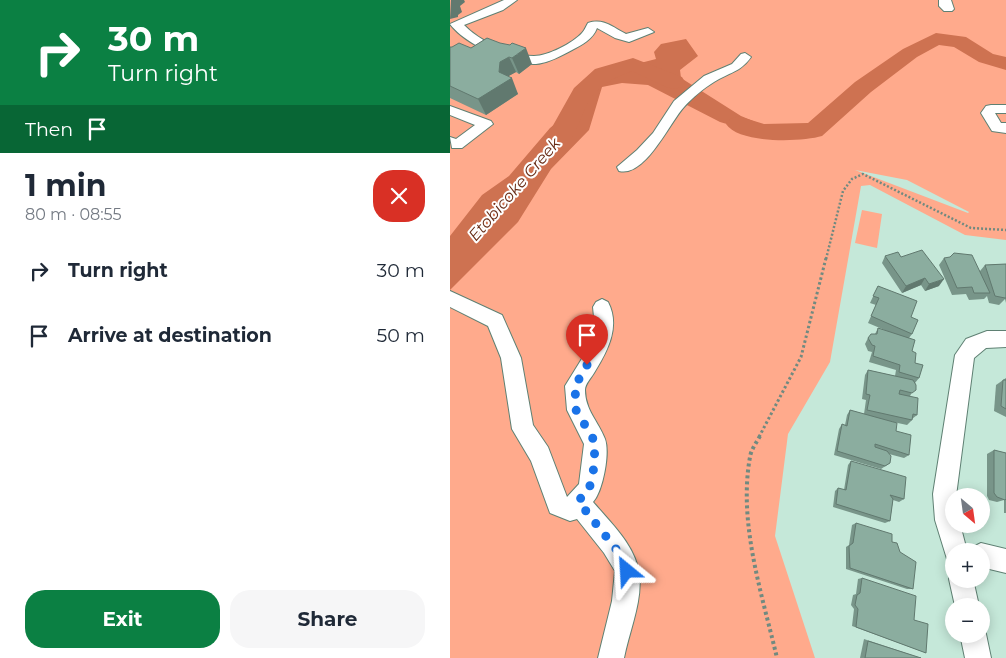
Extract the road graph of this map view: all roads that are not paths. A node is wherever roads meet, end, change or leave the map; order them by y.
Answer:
1 (481, 0) edge
2 (511, 0) edge
3 (471, 17) junction
4 (648, 32) dead end
5 (745, 58) dead end
6 (1006, 109) edge
7 (450, 110) edge
8 (1006, 128) edge
9 (450, 142) edge
10 (624, 167) dead end
11 (450, 298) edge
12 (602, 307) dead end
13 (1006, 339) edge
14 (578, 501) junction
15 (954, 543) edge
16 (990, 557) edge
17 (1006, 561) edge
18 (975, 643) edge
19 (611, 658) edge
20 (978, 658) edge

1 - 3 street
2 - 3 street
3 - 4 street
5 - 10 street
6 - 8 street
7 - 9 street
11 - 14 street
12 - 14 street
13 - 15 street
14 - 19 street
16 - 17 street
18 - 20 street

